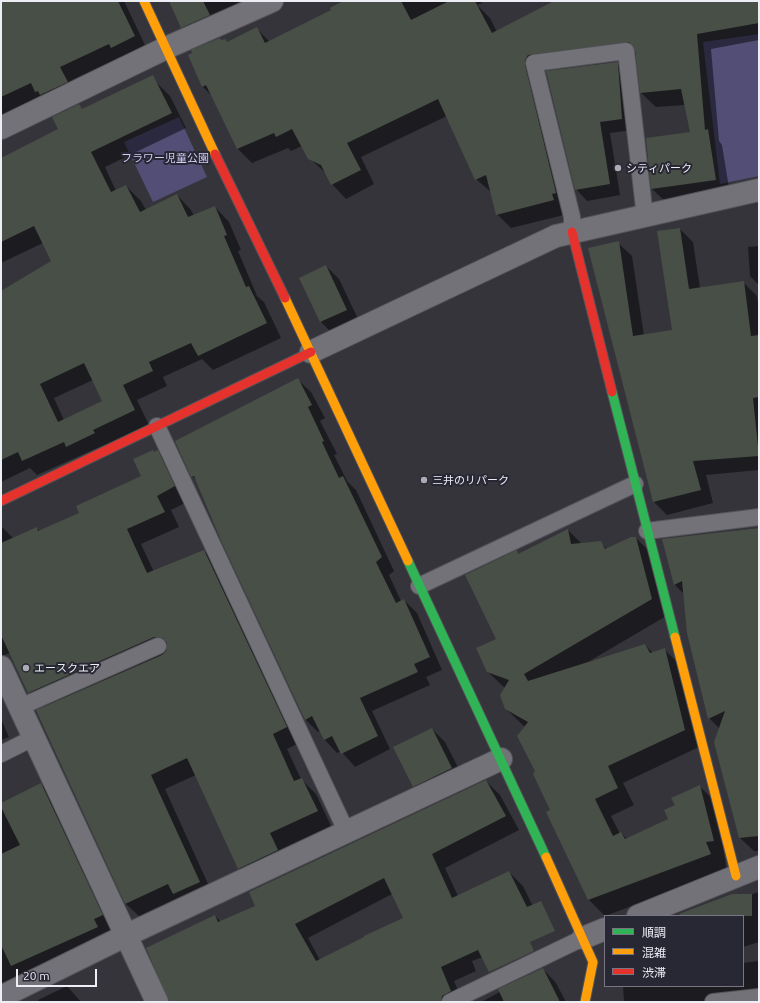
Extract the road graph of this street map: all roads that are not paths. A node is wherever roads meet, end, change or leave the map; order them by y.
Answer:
1 (144, 1) edge
2 (272, 1) edge
3 (166, 48) junction
4 (1, 128) edge
5 (759, 190) edge
6 (645, 217) junction
7 (572, 232) junction
8 (311, 352) junction
9 (157, 426) junction
10 (635, 484) junction
11 (1, 500) edge
12 (759, 517) edge
13 (647, 530) junction
14 (419, 586) junction
15 (158, 646) dead end
16 (1, 667) edge
17 (20, 707) junction
18 (33, 738) junction
19 (1, 754) edge
20 (501, 759) junction
21 (347, 833) junction
22 (759, 867) edge
23 (736, 876) junction
24 (640, 915) edge
25 (604, 930) edge
26 (127, 935) junction
27 (583, 938) junction
28 (1, 997) edge
29 (759, 997) edge
30 (157, 1002) edge
31 (450, 1002) edge
32 (585, 1002) edge
33 (713, 1002) edge

1 - 3 street
2 - 3 street
3 - 4 street
3 - 8 street
5 - 6 street
6 - 7 street
6 - 7 lane
7 - 8 street
7 - 10 street
8 - 9 street
8 - 14 street
9 - 11 street
9 - 21 lane
10 - 13 street
10 - 14 lane
12 - 13 lane
13 - 23 street
14 - 20 street
15 - 17 lane
16 - 17 street
17 - 18 street
18 - 19 lane
18 - 26 street
20 - 21 street
20 - 27 street
21 - 26 street
22 - 23 street
23 - 24 street
25 - 27 street
26 - 28 street
26 - 30 street
27 - 31 lane
27 - 32 street
29 - 33 lane

